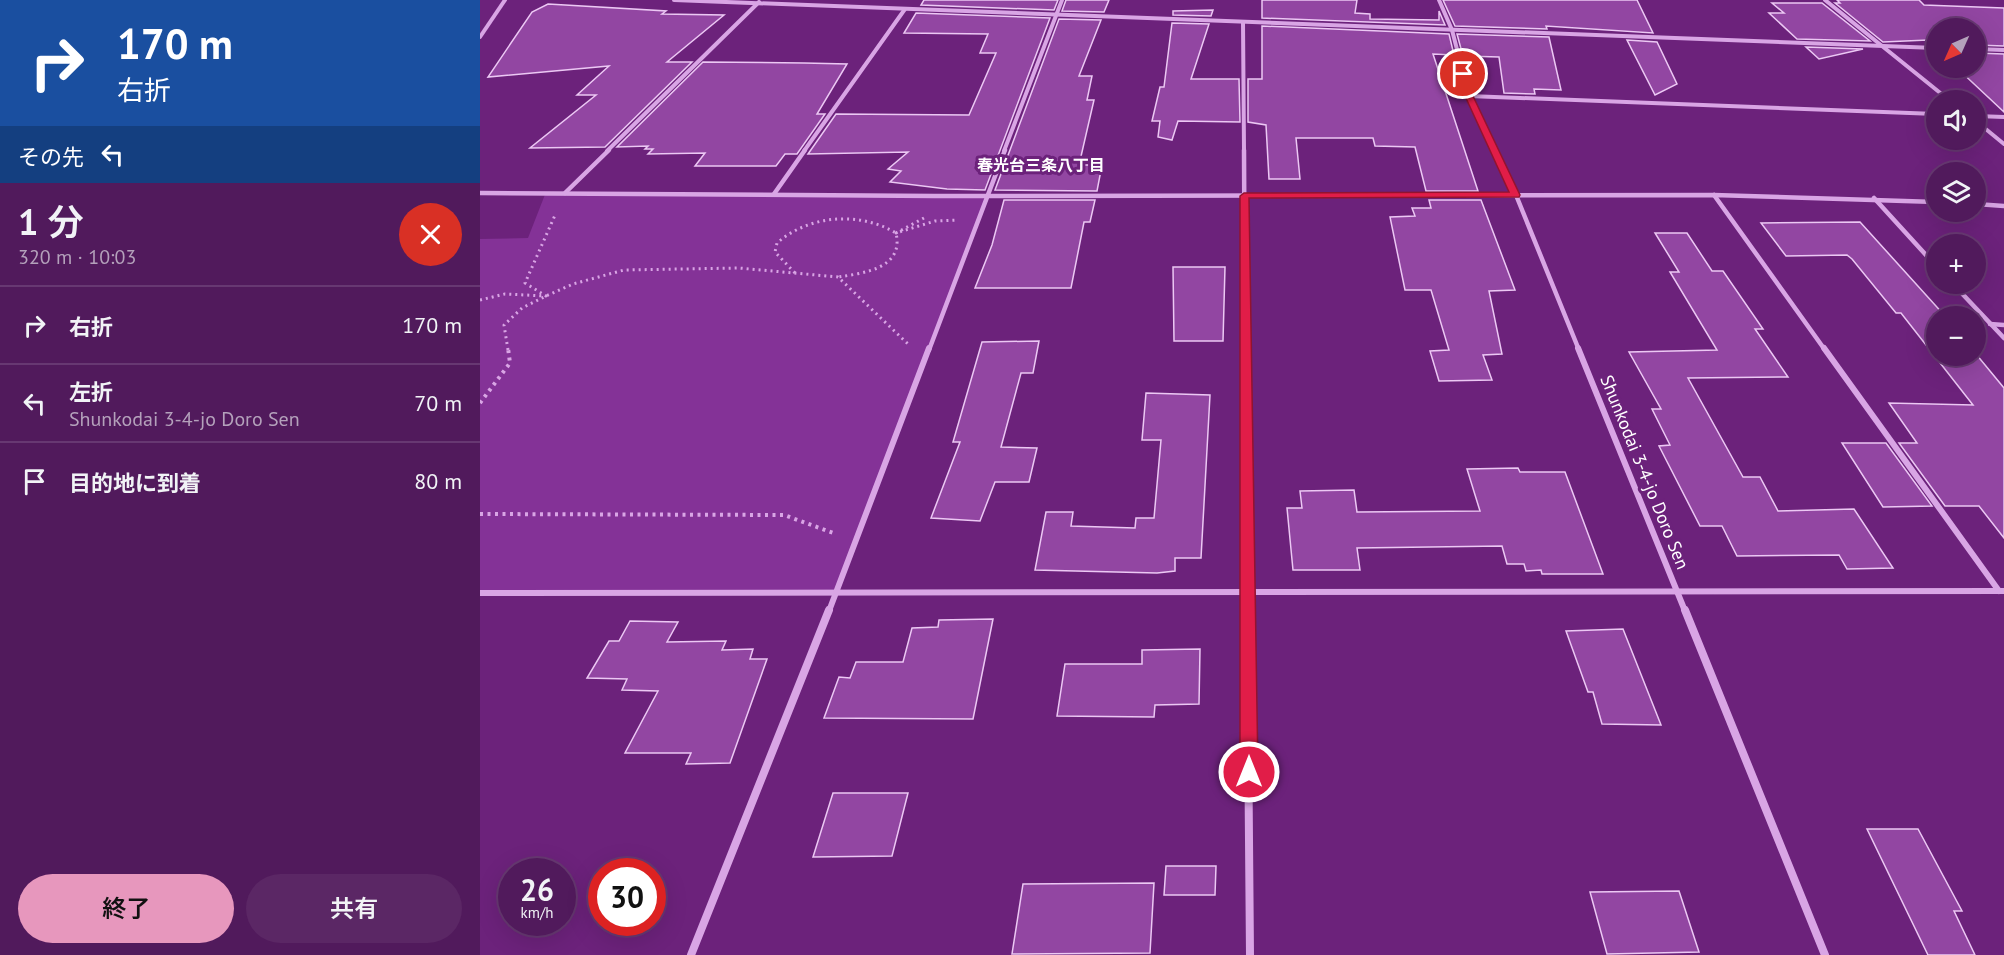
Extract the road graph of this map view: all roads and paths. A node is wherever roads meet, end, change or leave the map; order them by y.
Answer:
1 (505, 0) edge
2 (674, 0) edge
3 (1062, 0) edge
4 (1439, 0) edge
5 (1825, 0) edge
6 (759, 2) edge
7 (905, 9) junction
8 (1056, 15) junction
9 (1243, 22) junction
10 (1452, 30) junction
11 (480, 37) edge
12 (1880, 45) junction
13 (1926, 47) edge
14 (1986, 49) edge
15 (2004, 50) edge
16 (1937, 90) edge
17 (1469, 96) junction
18 (1926, 114) edge
19 (1986, 116) edge
20 (2004, 117) edge
21 (1986, 129) edge
22 (2004, 144) edge
23 (480, 193) edge
24 (565, 193) junction
25 (774, 194) junction
26 (989, 195) junction
27 (1516, 195) junction
28 (1714, 195) junction
29 (935, 196) junction
30 (1244, 196) junction
31 (1874, 198) junction
32 (1926, 201) edge
33 (1986, 205) edge
34 (2004, 206) edge
35 (980, 219) junction
36 (896, 233) junction
37 (1926, 255) edge
38 (795, 273) junction
39 (838, 277) junction
40 (1962, 294) edge
41 (546, 296) junction
42 (480, 300) edge
43 (1990, 324) junction
44 (2004, 325) edge
45 (2004, 338) edge
46 (923, 359) junction
47 (480, 403) edge
48 (480, 514) edge
49 (854, 540) junction
50 (1249, 590) junction
51 (1677, 590) junction
52 (2002, 591) edge
53 (480, 593) edge
54 (836, 593) junction
55 (691, 955) edge
56 (1250, 955) edge
57 (1825, 955) edge

1 - 11 street
2 - 6 street
3 - 8 street
4 - 10 street, Shunkodai 3-4-jo Doro Sen
5 - 12 street
6 - 7 street
6 - 24 street
7 - 8 street
7 - 25 street
8 - 9 street
8 - 26 street
9 - 10 street
9 - 30 street
10 - 12 street
10 - 17 street, Shunkodai 3-4-jo Doro Sen
12 - 13 street
12 - 16 street
14 - 15 street
17 - 18 street
17 - 27 street, Shunkodai 3-4-jo Doro Sen
19 - 20 street
21 - 22 street
23 - 24 street
24 - 25 street
24 - 41 path
25 - 29 street
26 - 29 street
26 - 30 street
26 - 35 street
27 - 28 street
27 - 30 street
27 - 51 street, Shunkodai 3-4-jo Doro Sen
28 - 31 street
28 - 52 street
29 - 36 path
30 - 50 street
31 - 32 street
31 - 37 street
33 - 34 street
35 - 36 path
35 - 46 street
36 - 38 path
36 - 39 path
38 - 39 path
38 - 41 path
39 - 46 path
40 - 43 street
41 - 42 path
41 - 47 path
43 - 44 street
43 - 45 street
46 - 49 street
48 - 49 path
49 - 54 street
50 - 51 street
50 - 54 street
50 - 56 street
51 - 52 street
51 - 57 street, Shunkodai 3-4-jo Doro Sen
53 - 54 street
54 - 55 street

